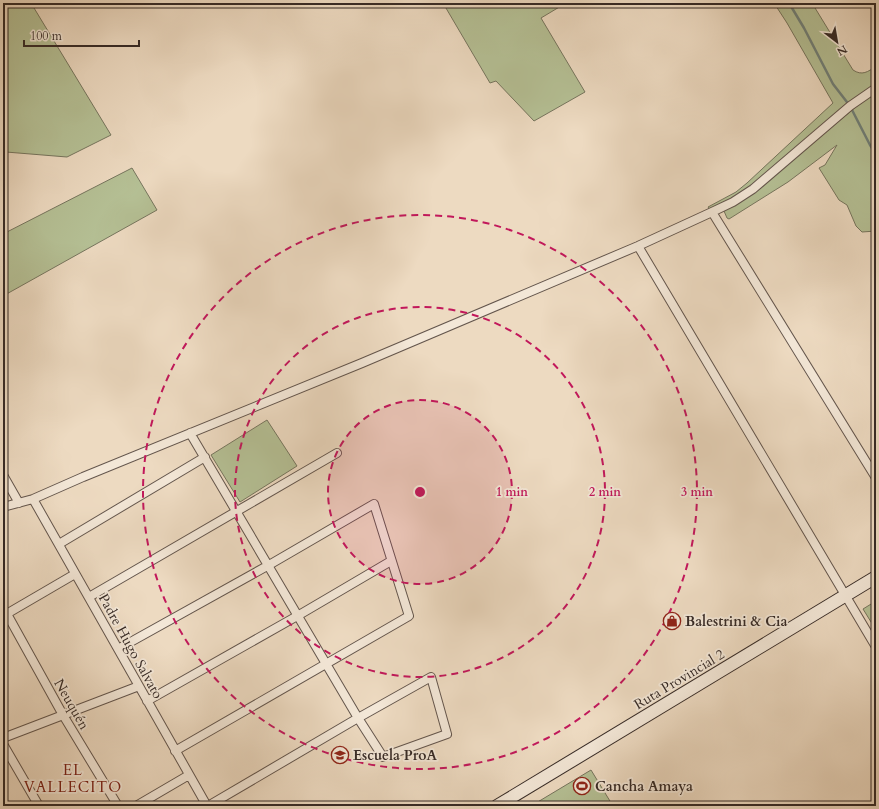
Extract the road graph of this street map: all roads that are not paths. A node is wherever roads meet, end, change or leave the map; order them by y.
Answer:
1 (876, 88) edge
2 (712, 212) junction
3 (638, 246) junction
4 (190, 433) junction
5 (337, 453) dead end
6 (204, 457) junction
7 (3, 476) edge
8 (876, 478) edge
9 (33, 499) junction
10 (19, 503) junction
11 (3, 506) edge
12 (237, 511) junction
13 (58, 544) junction
14 (391, 561) junction
15 (269, 565) junction
16 (75, 574) junction
17 (876, 577) edge
18 (845, 596) junction
19 (89, 597) junction
20 (5, 615) edge
21 (299, 616) junction
22 (876, 647) edge
23 (118, 649) junction
24 (326, 663) junction
25 (139, 686) junction
26 (147, 701) junction
27 (63, 715) junction
28 (358, 718) junction
29 (3, 738) edge
30 (3, 744) edge
31 (175, 751) junction
32 (189, 775) junction
33 (39, 806) edge
34 (118, 806) edge
35 (136, 806) edge
36 (208, 806) edge
37 (497, 806) edge

1 - 2 street
2 - 3 street
2 - 8 street
3 - 4 street
3 - 18 street
4 - 6 street
4 - 9 street
5 - 12 street
6 - 12 street
6 - 13 street
7 - 10 street
9 - 10 street
9 - 13 street, Padre Hugo Salvato
10 - 11 street
12 - 15 street
12 - 19 street
13 - 16 street, Padre Hugo Salvato
14 - 15 street
14 - 21 street
14 - 24 street
15 - 21 street
15 - 23 street
16 - 19 street, Padre Hugo Salvato
16 - 20 street
17 - 18 main road, Ruta Provincial 2
18 - 22 street
18 - 37 main road, Ruta Provincial 2
19 - 23 street, Padre Hugo Salvato
20 - 27 street, Neuquén
21 - 24 street
21 - 26 street
23 - 25 street, Padre Hugo Salvato
24 - 28 street
24 - 31 street
25 - 26 street, Padre Hugo Salvato
25 - 27 street
26 - 31 street, Padre Hugo Salvato
27 - 29 street
27 - 34 street, Neuquén
28 - 28 street
28 - 36 street
30 - 33 street
31 - 32 street, Padre Hugo Salvato
32 - 35 street
32 - 36 street, Padre Hugo Salvato

